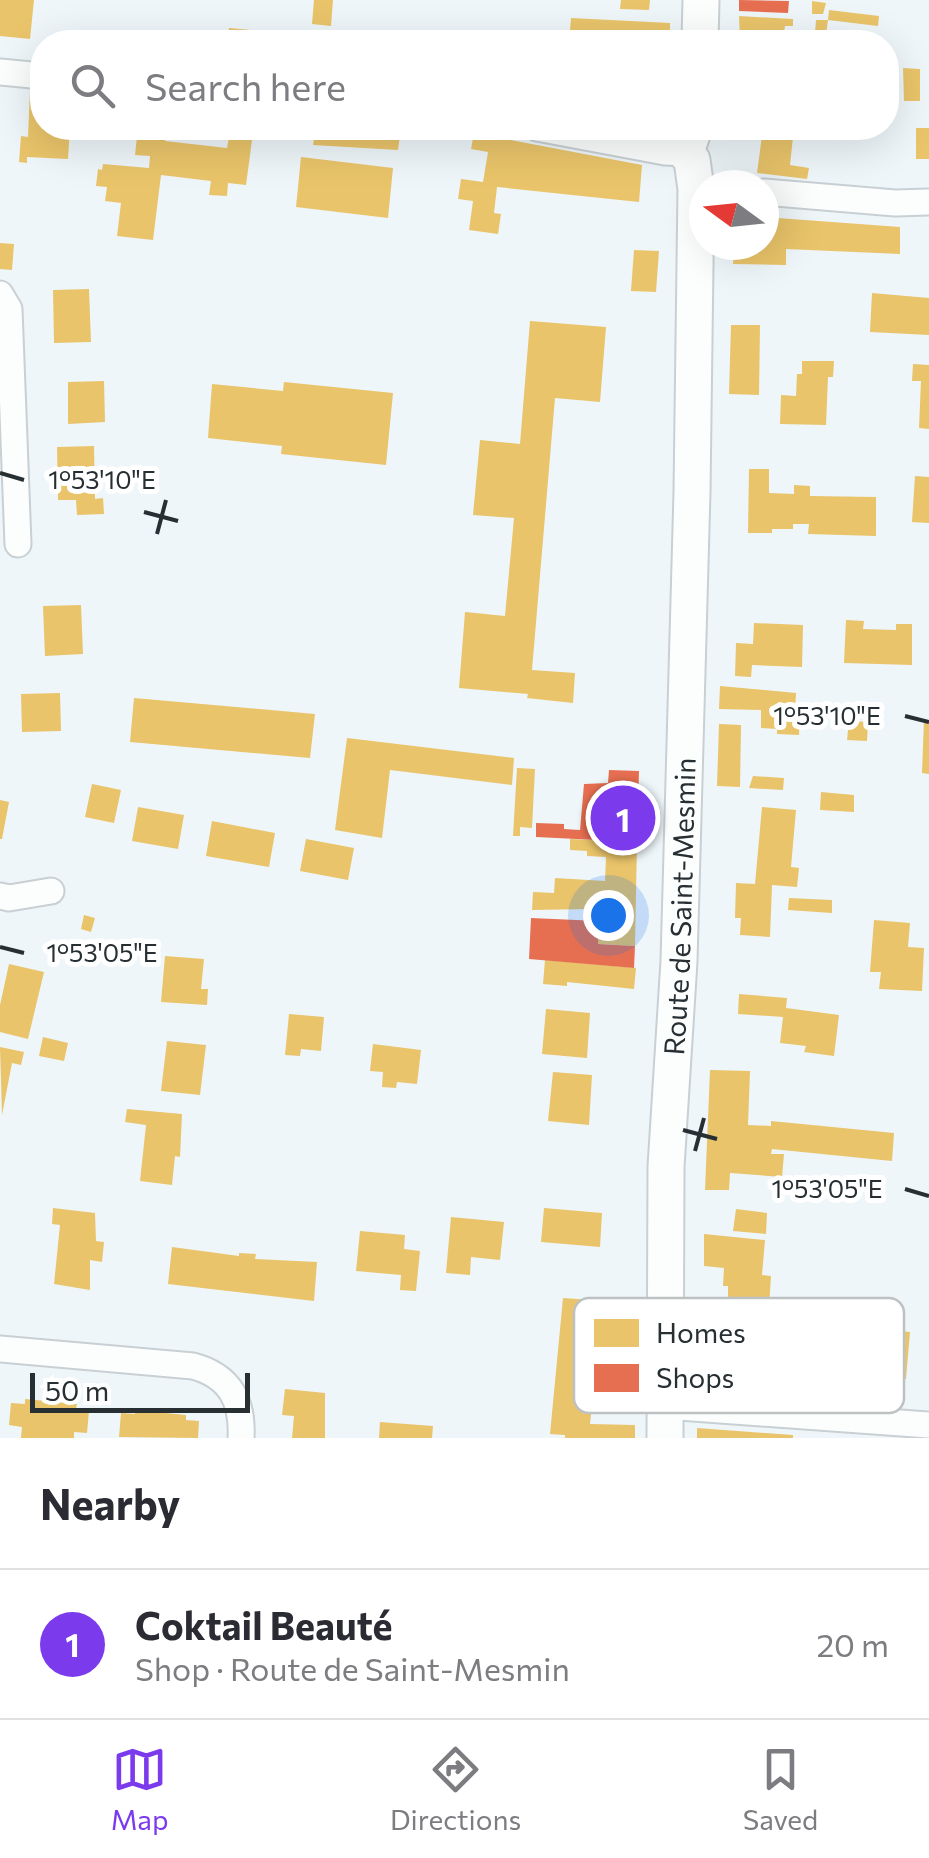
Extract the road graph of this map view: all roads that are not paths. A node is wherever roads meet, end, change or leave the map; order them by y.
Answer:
1 (701, 0) edge
2 (700, 30) edge
3 (0, 72) edge
4 (30, 75) edge
5 (600, 140) edge
6 (690, 140) edge
7 (695, 170) edge
8 (779, 193) edge
9 (929, 202) edge
10 (697, 260) edge
11 (0, 294) edge
12 (18, 544) dead end
13 (52, 890) dead end
14 (0, 896) edge
15 (665, 1298) edge
16 (0, 1350) edge
17 (665, 1422) edge
18 (929, 1425) edge
19 (242, 1438) edge

1 - 2 main road
3 - 4 street
5 - 6 street
6 - 7 main road, Route de Saint-Mesmin
8 - 9 street
10 - 15 main road, Route de Saint-Mesmin
11 - 12 street
13 - 14 street
16 - 19 street
17 - 18 street

